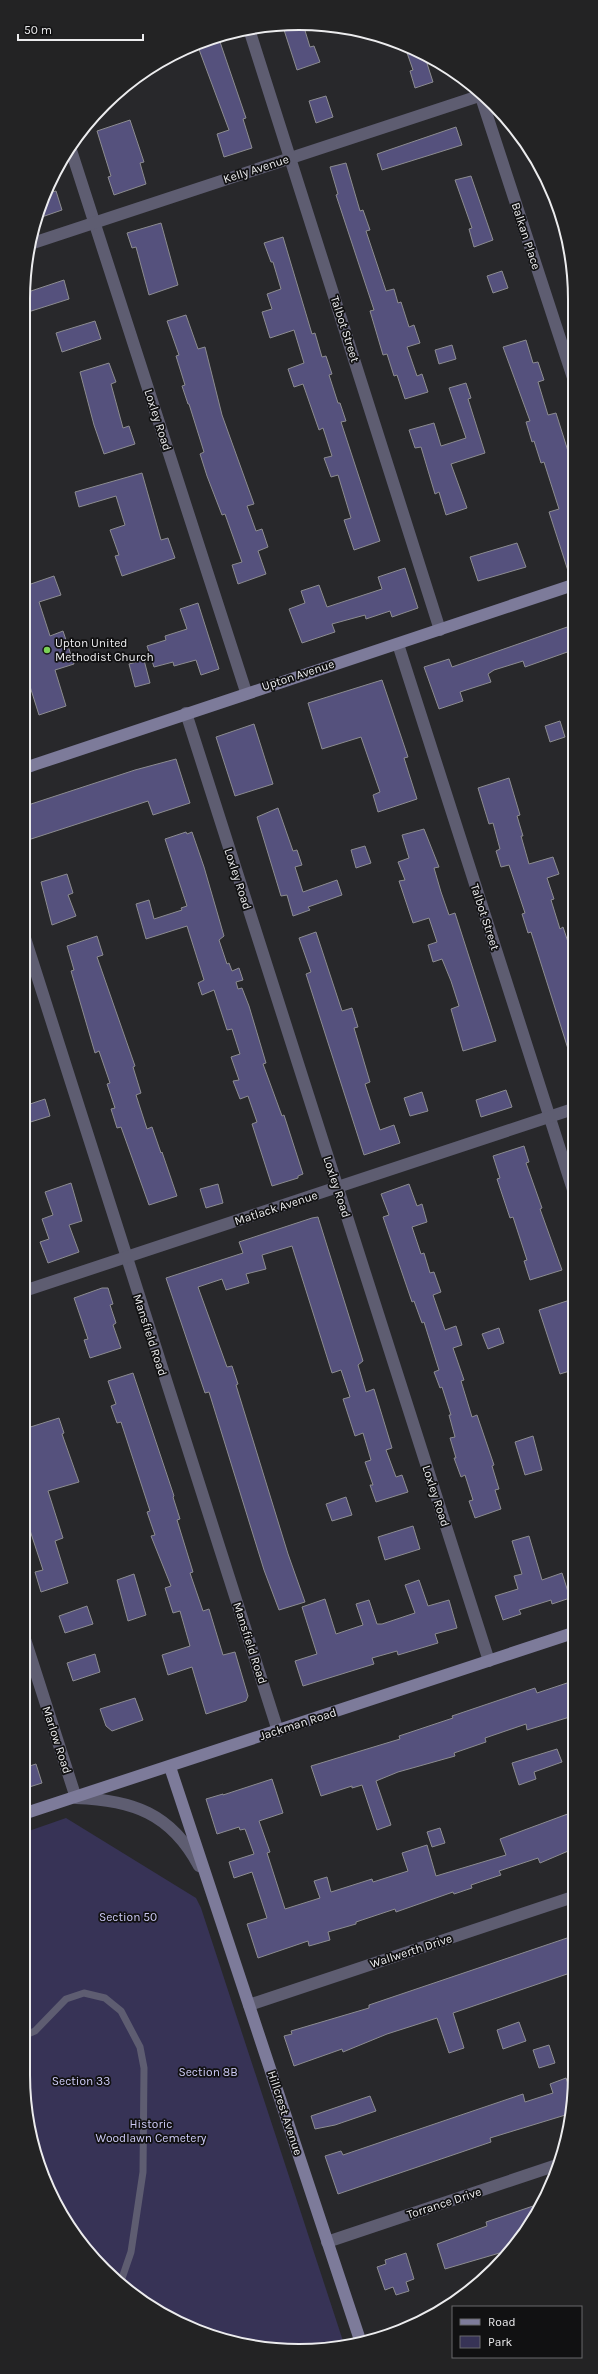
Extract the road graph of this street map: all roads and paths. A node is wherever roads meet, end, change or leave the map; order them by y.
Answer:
1 (251, 34) edge
2 (476, 97) edge
3 (484, 104) edge
4 (72, 154) edge
5 (291, 158) junction
6 (94, 223) junction
7 (36, 242) edge
8 (568, 363) edge
9 (568, 587) edge
10 (440, 630) junction
11 (398, 644) junction
12 (246, 692) junction
13 (186, 714) junction
14 (30, 766) edge
15 (30, 957) edge
16 (568, 1111) edge
17 (549, 1117) junction
18 (568, 1175) edge
19 (337, 1187) junction
20 (126, 1257) junction
21 (30, 1289) edge
22 (568, 1635) edge
23 (30, 1655) edge
24 (489, 1661) junction
25 (278, 1731) junction
26 (170, 1767) junction
27 (76, 1798) junction
28 (30, 1812) edge
29 (209, 1884) junction
30 (568, 1899) edge
31 (249, 2005) junction
32 (30, 2033) edge
33 (552, 2167) edge
34 (327, 2242) junction
35 (122, 2277) edge
36 (358, 2337) edge

1 - 5 street, Talbot Street
2 - 5 street, Kelly Avenue
3 - 8 street, Balkan Place
4 - 6 street, Loxley Road
5 - 6 street, Kelly Avenue
5 - 10 street, Talbot Street
6 - 7 street, Kelly Avenue
6 - 12 street, Loxley Road
9 - 10 street, Upton Avenue
10 - 11 street, Upton Avenue
11 - 12 street, Upton Avenue
11 - 17 street, Talbot Street
12 - 13 street, Upton Avenue
13 - 14 street, Upton Avenue
13 - 19 street, Loxley Road
15 - 20 street, Mansfield Road
16 - 17 street, Matlack Avenue
17 - 18 street, Talbot Street
17 - 19 street, Matlack Avenue
19 - 20 street, Matlack Avenue
19 - 24 street, Loxley Road
20 - 21 street, Matlack Avenue
20 - 25 street, Mansfield Road
22 - 24 street, Jackman Road
23 - 27 street, Marlow Road
24 - 25 street, Jackman Road
25 - 26 street, Jackman Road
26 - 27 street, Jackman Road
26 - 29 street, Hillcrest Avenue
27 - 28 street, Jackman Road
27 - 29 street, Hillcrest Avenue
29 - 31 street, Hillcrest Avenue
30 - 31 street, Wallwerth Drive
31 - 34 street, Hillcrest Avenue
32 - 35 lane
33 - 34 street, Torrance Drive
34 - 36 street, Hillcrest Avenue

